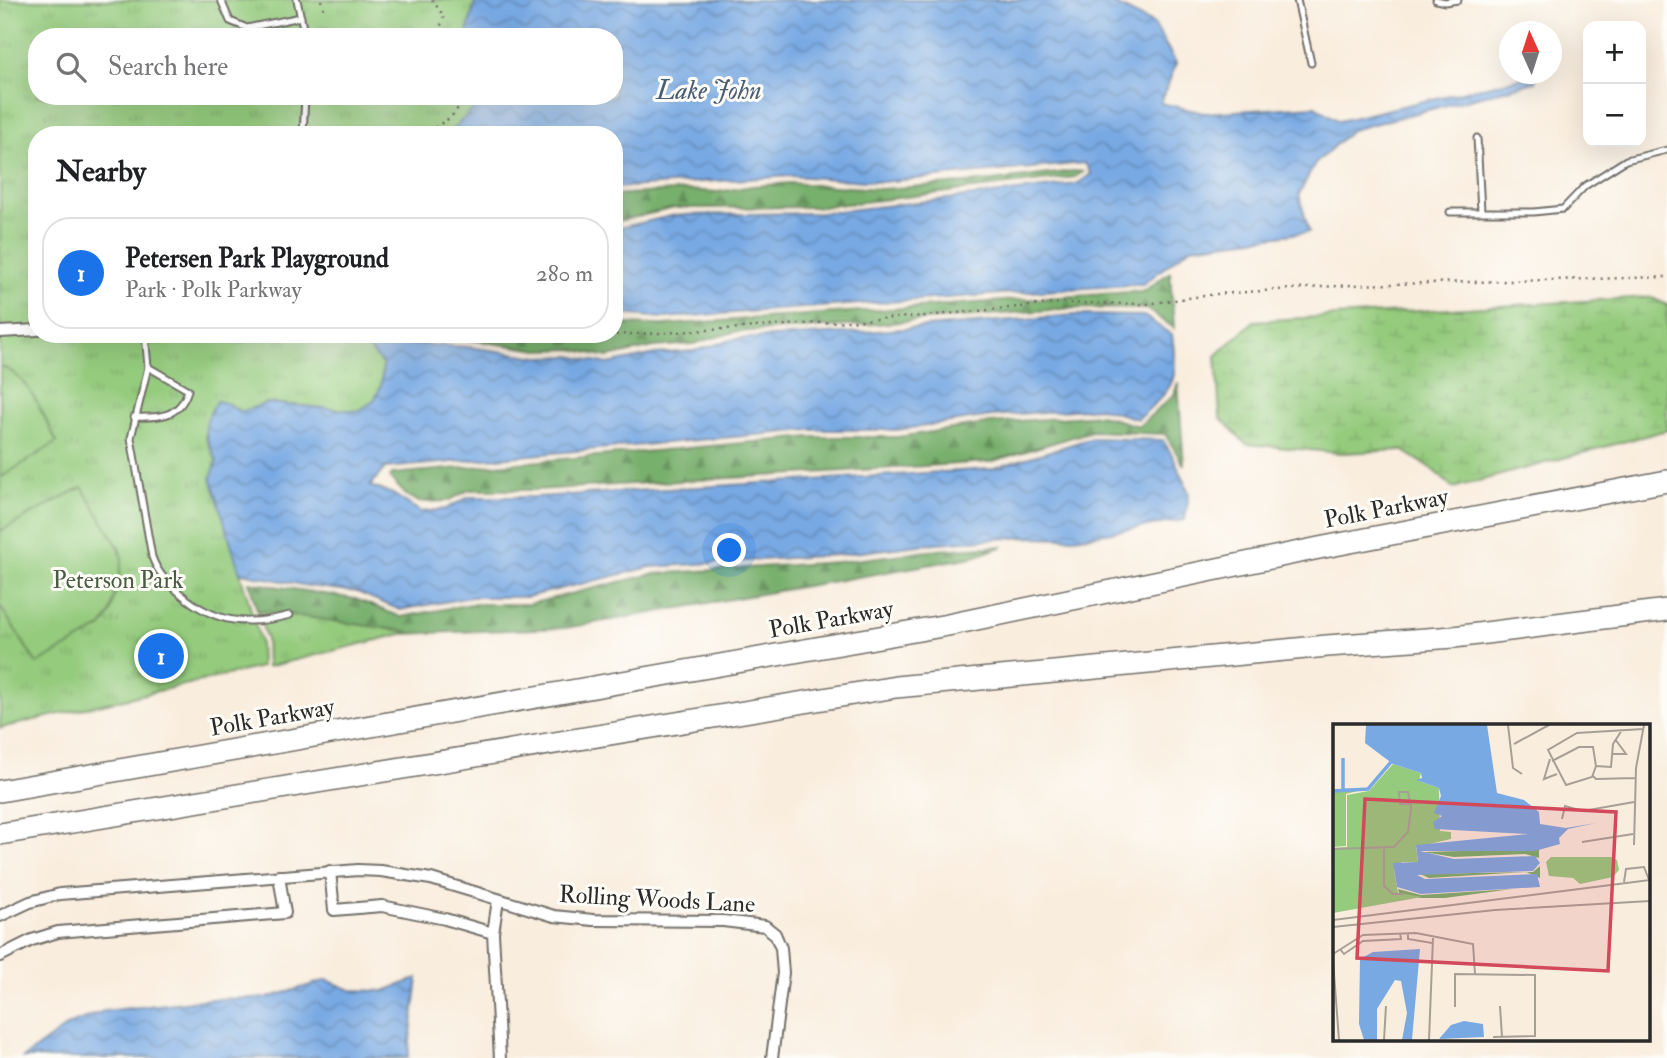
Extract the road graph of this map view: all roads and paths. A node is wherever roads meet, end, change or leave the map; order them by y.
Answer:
1 (221, 0) edge
2 (298, 0) edge
3 (321, 0) edge
4 (432, 0) edge
5 (1297, 0) edge
6 (1436, 0) edge
7 (1458, 0) edge
8 (324, 10) dead end
9 (301, 17) junction
10 (303, 28) edge
11 (440, 28) edge
12 (1311, 63) dead end
13 (305, 105) edge
14 (457, 105) edge
15 (303, 126) edge
16 (437, 126) edge
17 (1477, 138) dead end
18 (1667, 150) edge
19 (1481, 211) junction
20 (1450, 212) dead end
21 (1667, 277) edge
22 (28, 330) edge
23 (0, 332) edge
24 (623, 334) edge
25 (146, 343) edge
26 (148, 368) junction
27 (134, 417) junction
28 (1667, 481) edge
29 (1667, 610) edge
30 (290, 615) dead end
31 (0, 790) edge
32 (0, 834) edge
33 (330, 871) junction
34 (279, 876) junction
35 (498, 900) junction
36 (0, 916) edge
37 (493, 933) junction
38 (0, 956) edge
39 (500, 1058) edge
40 (772, 1058) edge

1 - 9 lane
2 - 9 lane
3 - 8 path
4 - 11 path
5 - 12 lane
6 - 7 lane
9 - 10 lane
13 - 15 lane
14 - 16 path
17 - 19 lane
18 - 19 lane
19 - 20 lane
21 - 24 path
22 - 23 street
25 - 26 lane
26 - 27 lane
26 - 27 lane
27 - 30 lane
28 - 31 highway, Polk Parkway
29 - 32 highway
33 - 34 street, Rolling Woods Lane
33 - 35 street, Rolling Woods Lane
33 - 37 street
34 - 36 street, Rolling Woods Lane
34 - 38 street
35 - 37 street
35 - 40 street, Rolling Woods Lane
37 - 39 street

